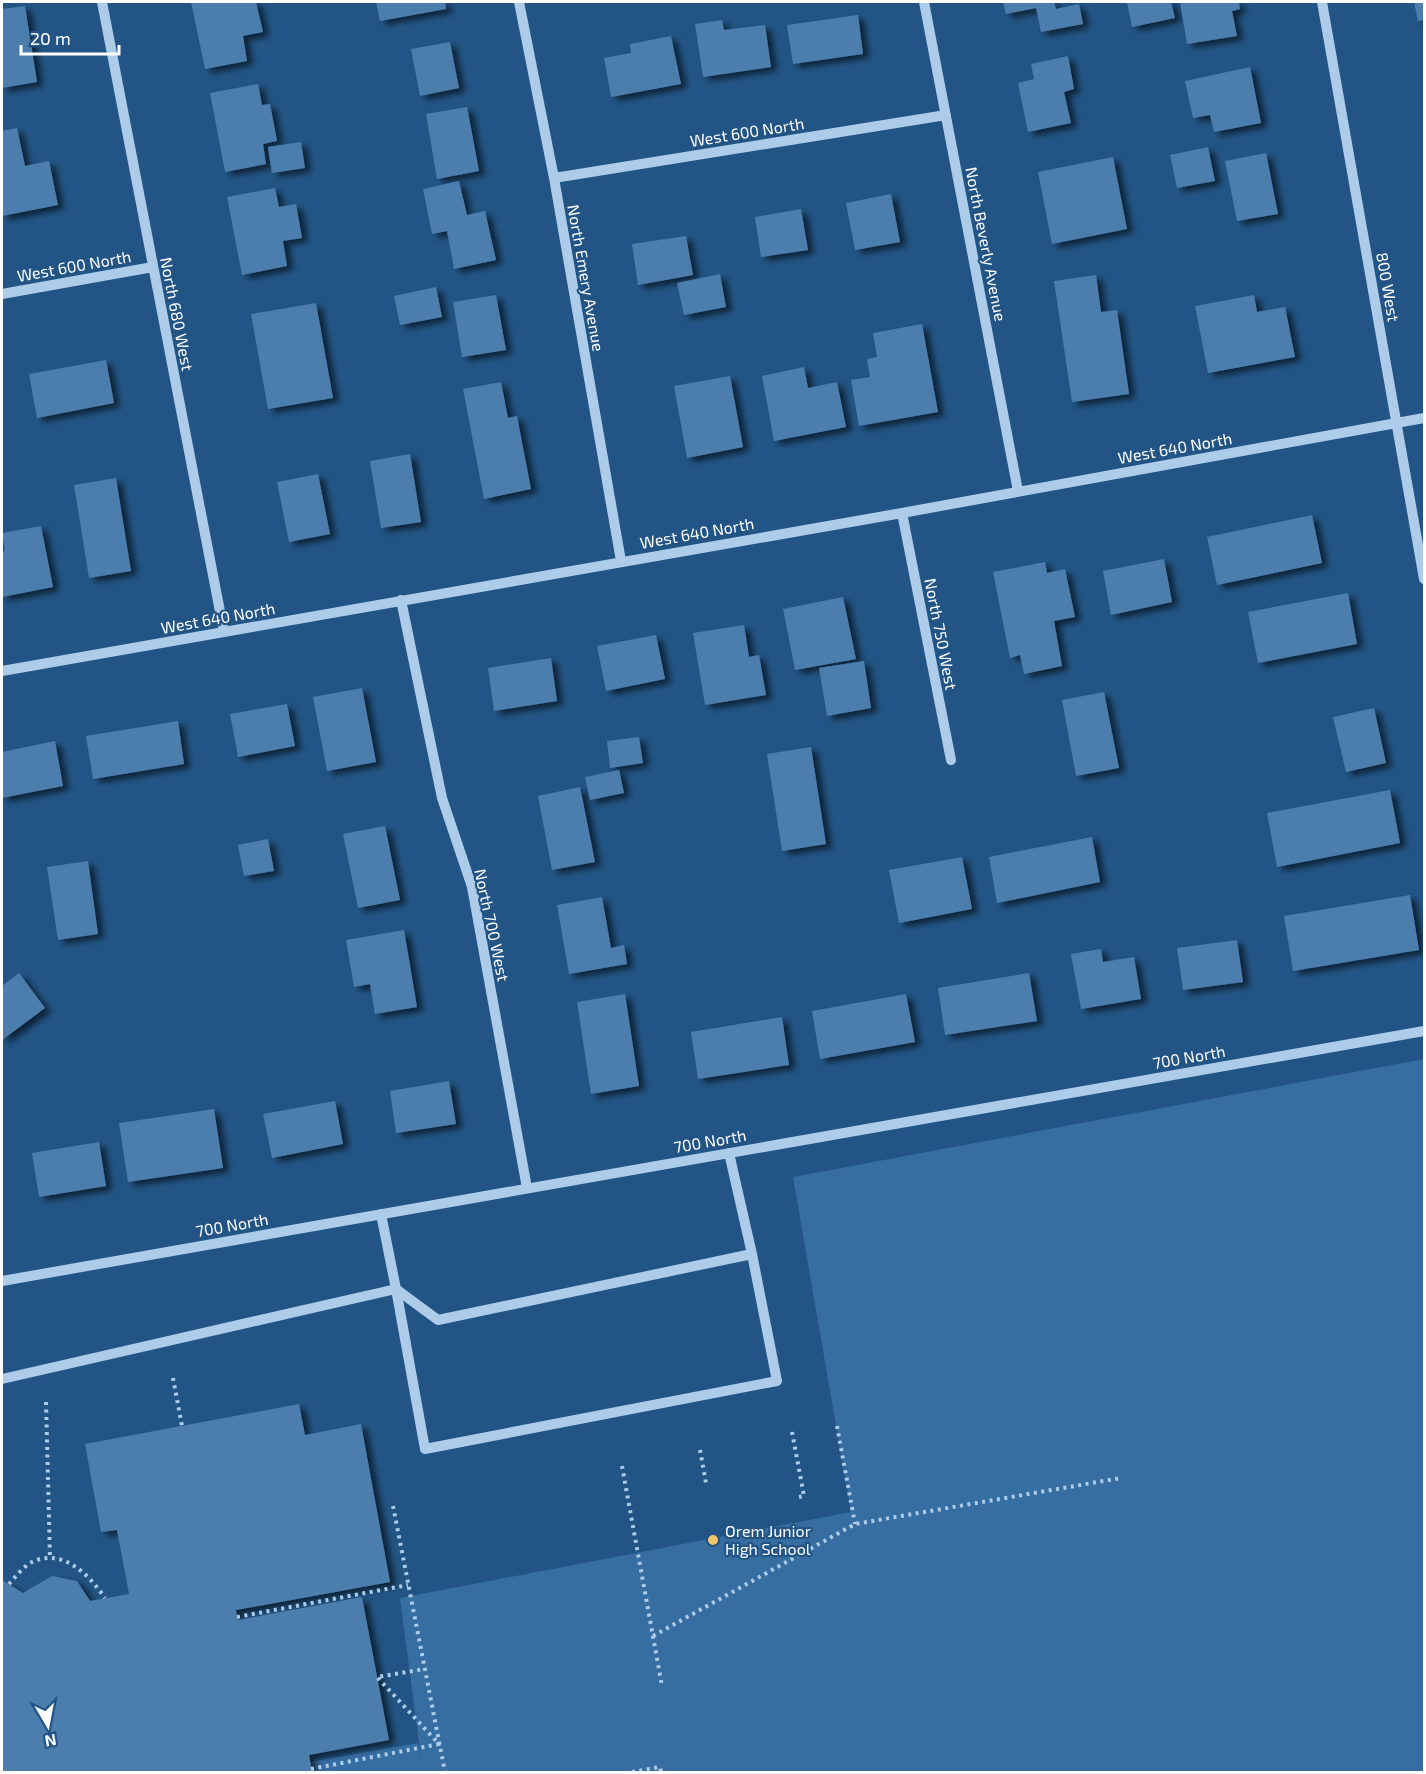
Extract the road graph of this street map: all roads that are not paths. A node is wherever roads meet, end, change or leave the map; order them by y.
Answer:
1 (102, 2) edge
2 (519, 2) edge
3 (924, 2) edge
4 (1322, 2) edge
5 (946, 115) junction
6 (554, 178) junction
7 (153, 267) junction
8 (2, 294) edge
9 (1425, 418) edge
10 (1397, 424) junction
11 (1018, 491) junction
12 (902, 513) junction
13 (621, 561) junction
14 (1425, 579) edge
15 (401, 600) junction
16 (224, 632) junction
17 (2, 670) edge
18 (951, 760) dead end
19 (1425, 1031) edge
20 (729, 1153) junction
21 (526, 1188) junction
22 (381, 1214) junction
23 (752, 1254) junction
24 (2, 1281) edge
25 (396, 1289) junction
26 (2, 1379) edge

1 - 7 street, North 680 West
2 - 6 street, North Emery Avenue
3 - 5 street, North Beverly Avenue
4 - 10 street, 800 West
5 - 6 street, West 600 North
5 - 11 street, North Beverly Avenue
6 - 13 street, North Emery Avenue
7 - 8 street, West 600 North
7 - 16 street, North 680 West
9 - 10 street, West 640 North
10 - 11 street, West 640 North
10 - 14 street, 800 West
11 - 12 street, West 640 North
12 - 13 street, West 640 North
12 - 18 street, North 750 West
13 - 15 street, West 640 North
15 - 16 street, West 640 North
15 - 21 street, North 700 West
16 - 17 street, West 640 North
19 - 20 street, 700 North
20 - 21 street, 700 North
20 - 23 street
21 - 22 street, 700 North
22 - 24 street, 700 North
22 - 25 street
23 - 25 street
23 - 25 street
25 - 26 street

